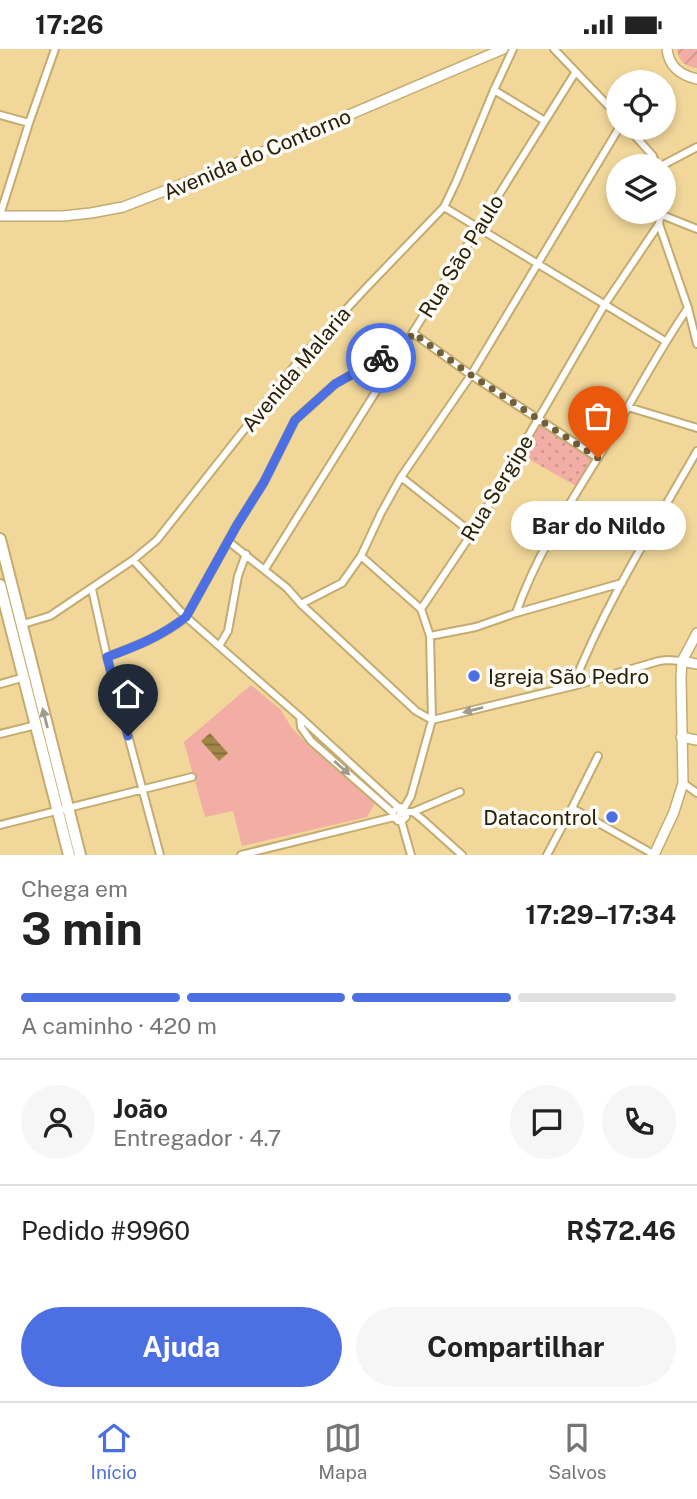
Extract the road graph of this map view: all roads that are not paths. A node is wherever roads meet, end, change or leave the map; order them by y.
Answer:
1 (55, 49) edge
2 (503, 49) edge
3 (513, 49) edge
4 (554, 49) edge
5 (658, 49) edge
6 (667, 49) edge
7 (674, 68) junction
8 (575, 73) junction
9 (697, 79) edge
10 (697, 85) edge
11 (494, 90) junction
12 (606, 104) edge
13 (0, 115) edge
14 (545, 121) junction
15 (29, 123) junction
16 (612, 140) edge
17 (639, 140) edge
18 (697, 148) edge
19 (651, 154) edge
20 (676, 158) edge
21 (444, 207) junction
22 (0, 216) edge
23 (676, 219) edge
24 (659, 224) joint
25 (478, 229) junction
26 (697, 229) edge
27 (537, 263) junction
28 (605, 304) junction
29 (688, 309) junction
30 (413, 333) junction
31 (665, 341) junction
32 (697, 344) edge
33 (405, 345) junction
34 (471, 375) junction
35 (628, 407) junction
36 (538, 419) junction
37 (697, 428) edge
38 (697, 451) edge
39 (598, 458) junction
40 (401, 477) junction
41 (472, 533) junction
42 (0, 539) edge
43 (228, 541) junction
44 (246, 554) junction
45 (361, 556) junction
46 (133, 560) junction
47 (264, 569) junction
48 (622, 583) junction
49 (0, 585) edge
50 (92, 589) junction
51 (301, 604) junction
52 (421, 609) junction
53 (516, 613) junction
54 (186, 617) junction
55 (16, 626) junction
56 (697, 633) edge
57 (430, 636) junction
58 (219, 646) junction
59 (107, 657) junction
60 (682, 661) junction
61 (697, 664) edge
62 (29, 675) junction
63 (0, 684) edge
64 (573, 686) junction
65 (300, 717) junction
66 (432, 720) junction
67 (36, 725) junction
68 (0, 734) edge
69 (681, 737) junction
70 (697, 740) edge
71 (597, 756) dead end
72 (192, 777) dead end
73 (683, 783) junction
74 (142, 789) junction
75 (460, 792) dead end
76 (697, 793) edge
77 (572, 808) junction
78 (63, 809) junction
79 (405, 810) junction
80 (393, 815) junction
81 (401, 820) junction
82 (0, 825) edge
83 (69, 855) edge
84 (80, 855) edge
85 (160, 855) edge
86 (241, 855) edge
87 (411, 855) edge
88 (462, 855) edge
89 (547, 855) edge
90 (654, 855) edge

1 - 15 street
2 - 22 main road, Avenida do Contorno
3 - 11 street, Avenida Malaria
4 - 8 street
5 - 7 main road
6 - 7 main road
7 - 9 main road
7 - 10 main road
8 - 12 street
8 - 14 street, Rua São Paulo
11 - 14 street
11 - 21 street, Avenida Malaria
13 - 15 street
14 - 25 street, Rua São Paulo
15 - 22 street
16 - 27 street
17 - 19 street
18 - 20 street
21 - 25 street
21 - 46 street, Avenida Malaria
23 - 26 street
24 - 28 street, Rua Sergipe
24 - 29 street
25 - 27 street
25 - 30 street, Rua São Paulo
27 - 28 street
27 - 34 street
28 - 31 street
28 - 36 street, Rua Sergipe
29 - 31 street
29 - 32 street
30 - 33 street, Rua São Paulo
30 - 34 street
31 - 35 street
33 - 43 street
33 - 47 street, Rua São Paulo
34 - 36 street
34 - 40 street
35 - 37 street
35 - 39 street
36 - 39 street
36 - 41 street, Rua Sergipe
38 - 48 street
39 - 53 street
40 - 41 street
40 - 45 street
41 - 52 street, Rua Sergipe
42 - 55 main road
43 - 44 street
43 - 54 street
44 - 47 street
44 - 58 street
45 - 51 street
45 - 52 street
46 - 50 street, Avenida Malaria
46 - 54 street
47 - 51 street
48 - 53 street
48 - 64 street
49 - 55 main road
50 - 55 street, Avenida Malaria
50 - 59 street
51 - 66 street
52 - 57 street
53 - 57 street
54 - 58 street
54 - 59 street
55 - 62 main road
56 - 60 main road
57 - 66 street
58 - 65 street
59 - 74 street
60 - 61 main road
60 - 64 street
60 - 69 main road
62 - 63 street
62 - 67 main road
78 -> 62 main road
64 -> 66 street
65 - 79 street
65 -> 80 street
66 - 79 street
67 - 68 street
67 - 78 main road
69 - 70 main road
69 - 73 main road
71 - 77 street
72 - 74 street
73 - 76 street
73 - 90 main road
74 - 78 street
74 - 85 street
75 - 79 street
77 - 89 street
77 - 90 street
78 - 82 street
78 - 83 main road
78 - 84 main road
79 - 80 street
79 - 81 street
79 - 88 street
80 - 81 street
80 - 86 street
81 - 87 street

